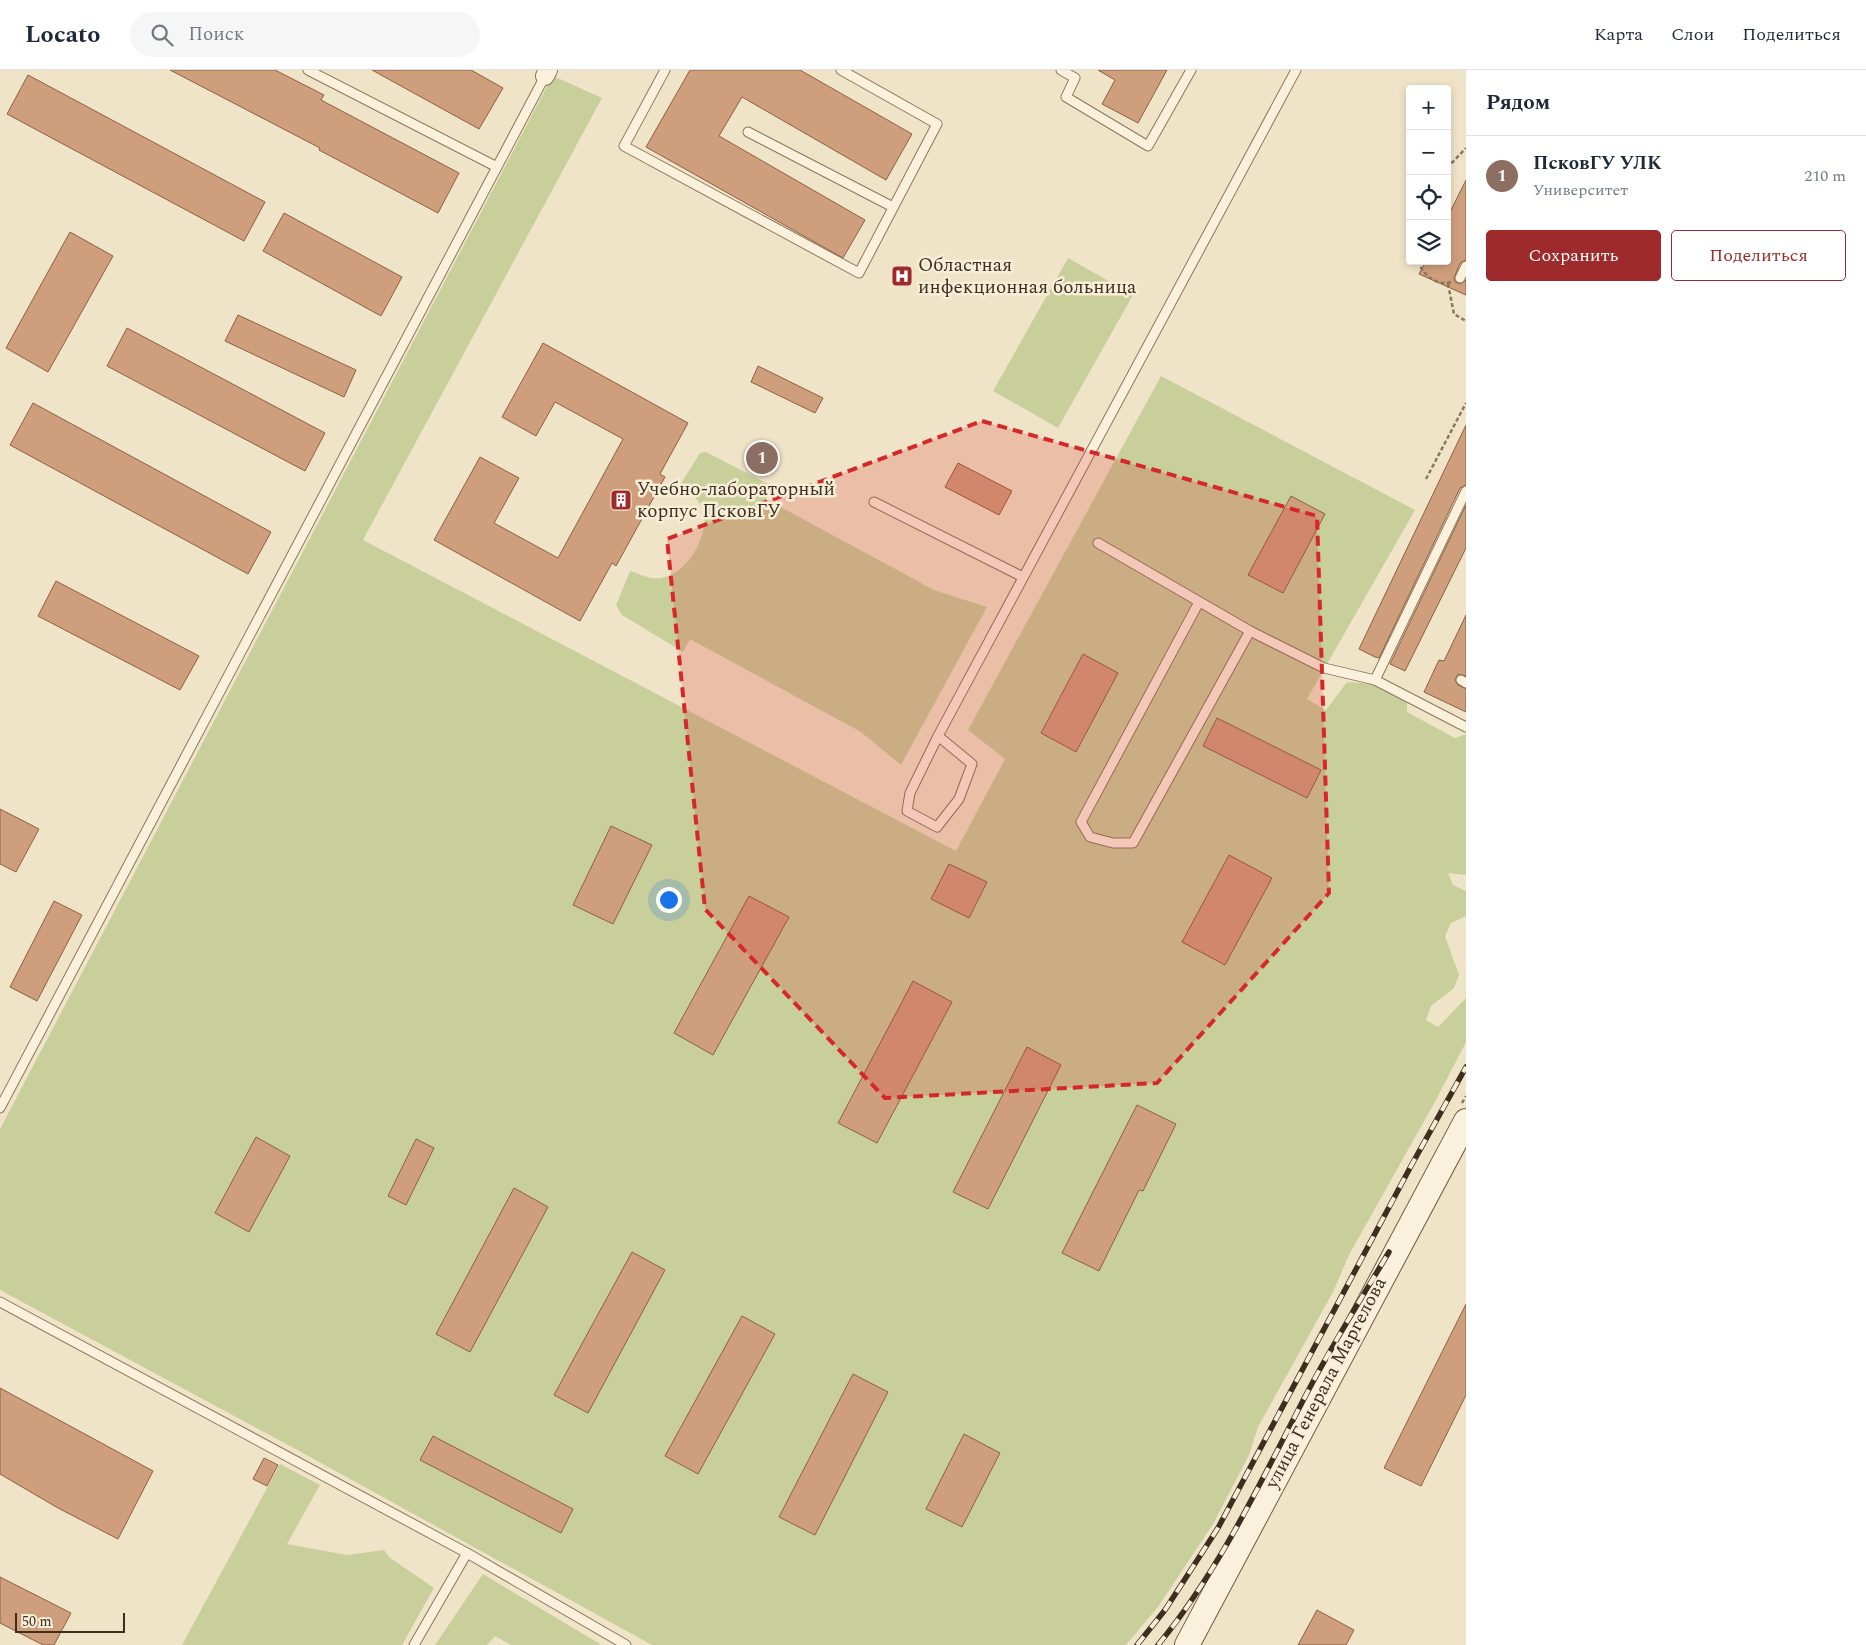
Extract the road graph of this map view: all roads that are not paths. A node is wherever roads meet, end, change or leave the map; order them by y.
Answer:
1 (308, 70) edge
2 (665, 70) edge
3 (842, 70) edge
4 (1061, 70) edge
5 (1191, 70) edge
6 (1296, 70) edge
7 (546, 73) edge
8 (748, 132) dead end
9 (497, 167) junction
10 (893, 207) junction
11 (1466, 266) edge
12 (1460, 278) road end
13 (1466, 490) edge
14 (874, 502) dead end
15 (1098, 543) dead end
16 (1023, 577) junction
17 (1199, 602) junction
18 (1250, 632) junction
19 (1375, 680) junction
20 (1466, 727) edge
21 (938, 736) junction
22 (0, 1108) edge
23 (1466, 1121) edge
24 (0, 1302) edge
25 (467, 1553) junction
26 (611, 1642) edge
27 (414, 1645) edge
28 (626, 1645) edge
29 (1187, 1645) edge

1 - 9 lane
2 - 10 lane
3 - 10 lane
4 - 5 lane
6 - 16 lane
7 - 9 lane
8 - 10 lane
9 - 22 lane
11 - 12 lane
13 - 19 lane
14 - 16 lane
15 - 17 lane
16 - 21 lane
17 - 18 lane
17 - 18 lane
18 - 19 lane
19 - 20 lane
21 - 21 lane
23 - 29 main road, улица Генерала Маргелова
24 - 25 lane
25 - 26 lane
25 - 27 lane
26 - 28 lane

